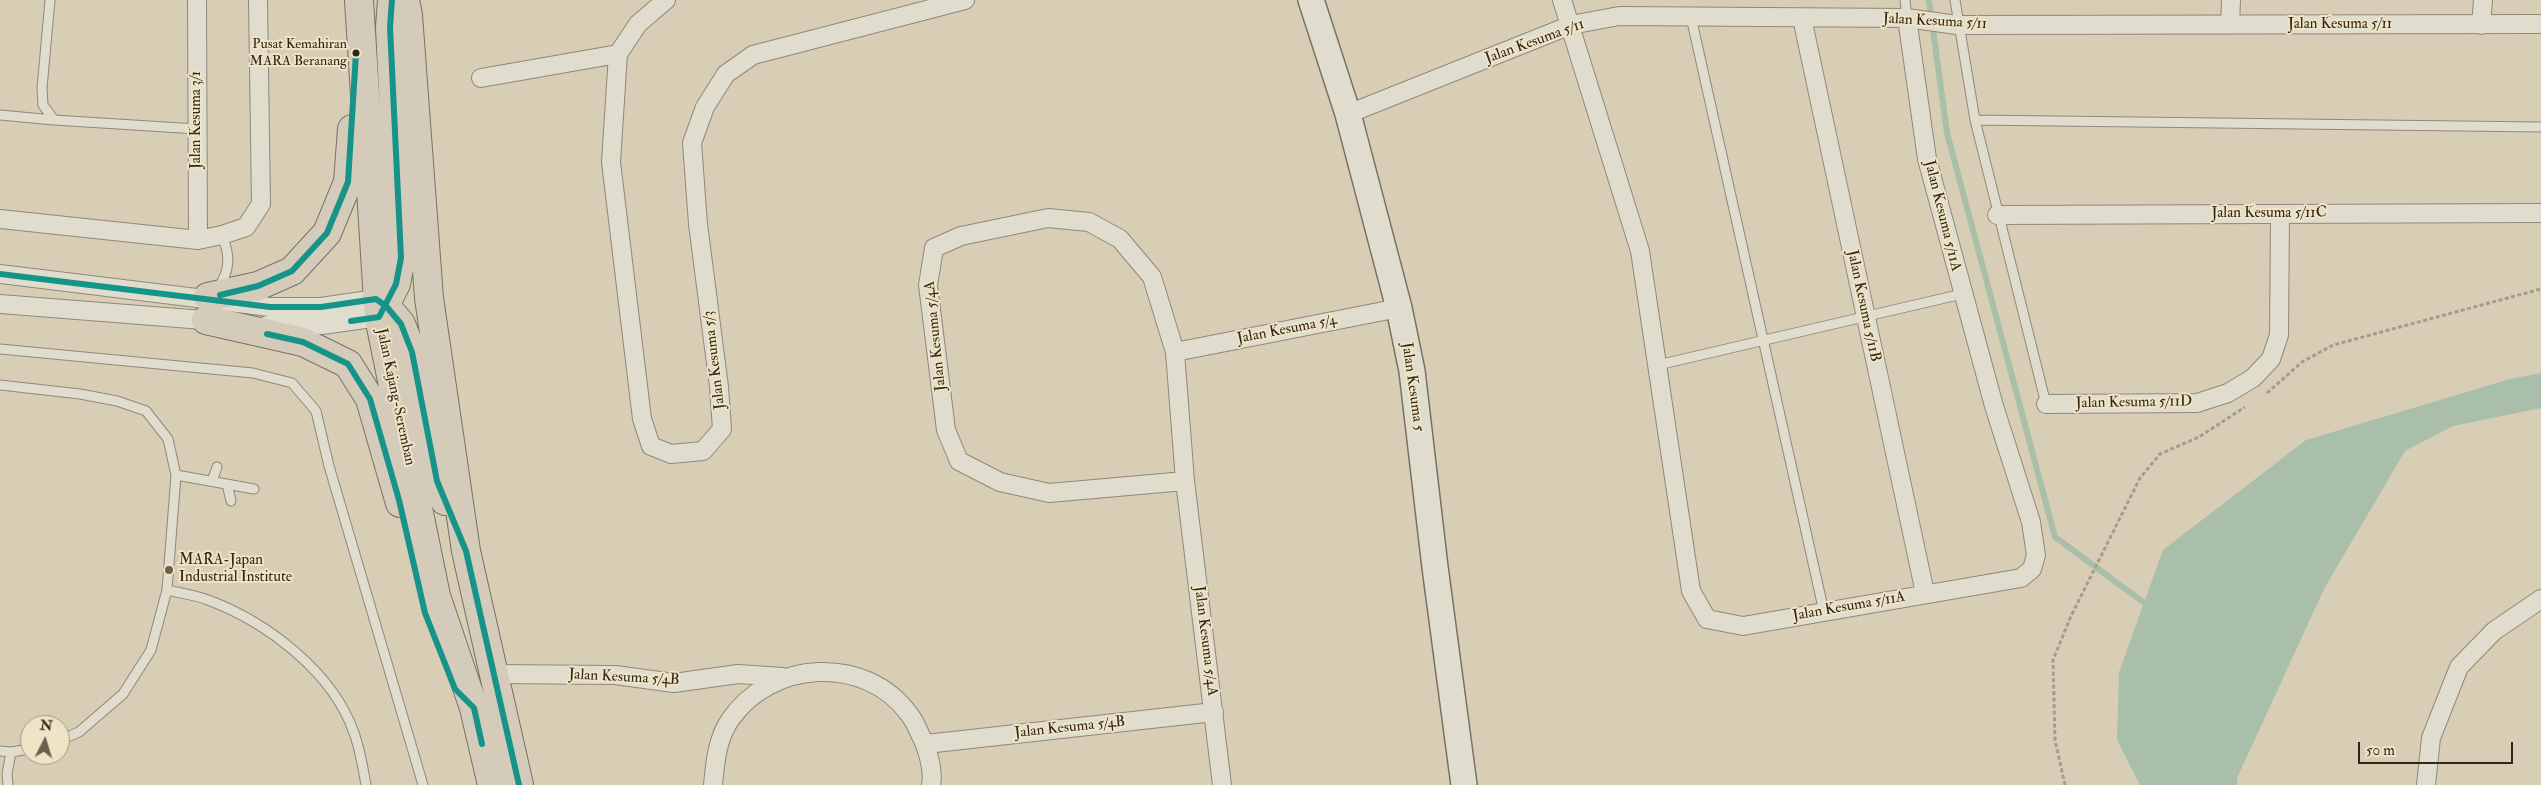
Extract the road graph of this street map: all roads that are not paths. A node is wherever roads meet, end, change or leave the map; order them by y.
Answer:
1 (50, 0) edge
2 (197, 0) edge
3 (258, 0) edge
4 (358, 0) edge
5 (392, 0) edge
6 (405, 0) edge
7 (666, 0) edge
8 (965, 0) edge
9 (1310, 0) edge
10 (1562, 0) edge
11 (1905, 0) edge
12 (1955, 0) edge
13 (2230, 0) edge
14 (2483, 0) edge
15 (1691, 17) junction
16 (1802, 18) junction
17 (1924, 20) junction
18 (2482, 24) junction
19 (2541, 24) edge
20 (1570, 25) junction
21 (1957, 25) junction
22 (2230, 25) junction
23 (618, 54) junction
24 (481, 78) dead end
25 (1348, 114) junction
26 (0, 115) edge
27 (54, 120) junction
28 (1975, 120) junction
29 (2541, 127) edge
30 (197, 129) junction
31 (2541, 213) edge
32 (2280, 214) junction
33 (1997, 215) junction
34 (0, 219) edge
35 (222, 235) junction
36 (198, 240) junction
37 (0, 274) edge
38 (1962, 294) junction
39 (0, 304) edge
40 (380, 307) junction
41 (1399, 308) junction
42 (207, 309) junction
43 (1866, 317) junction
44 (1763, 340) junction
45 (0, 349) edge
46 (1175, 352) junction
47 (1658, 365) junction
48 (0, 385) edge
49 (2046, 404) joint
50 (217, 467) dead end
51 (176, 475) junction
52 (212, 481) junction
53 (1185, 481) junction
54 (227, 484) junction
55 (254, 488) dead end
56 (231, 501) dead end
57 (466, 551) junction
58 (167, 590) junction
59 (1925, 593) junction
60 (2541, 599) edge
61 (1824, 612) junction
62 (493, 674) junction
63 (783, 677) junction
64 (474, 708) junction
65 (1214, 712) junction
66 (70, 736) edge
67 (926, 744) junction
68 (0, 751) edge
69 (20, 751) edge
70 (11, 752) junction
71 (8, 785) edge
72 (366, 785) edge
73 (423, 785) edge
74 (492, 785) edge
75 (519, 785) edge
76 (713, 785) edge
77 (931, 785) edge
78 (1222, 785) edge
79 (1464, 785) edge
80 (2426, 785) edge

1 - 27 lane
2 - 30 street, Jalan Kesuma 3/1
3 - 35 street
4 - 40 main road, Jalan Kajang-Seremban
4 - 42 main road
5 - 40 main road
6 - 57 main road
7 - 23 street, Jalan Kesuma 5/3
8 - 23 street, Jalan Kesuma 5/3
9 - 25 street, Jalan Kesuma 5
10 - 20 street, Jalan Kesuma 5/11A
11 - 17 lane
12 - 21 lane
13 - 22 street
14 - 18 street
15 - 16 street, Jalan Kesuma 5/11
15 - 20 street, Jalan Kesuma 5/11
15 - 44 lane
16 - 17 street, Jalan Kesuma 5/11
16 - 43 street, Jalan Kesuma 5/11B
17 - 21 street, Jalan Kesuma 5/11
17 - 38 street, Jalan Kesuma 5/11A
18 - 19 street, Jalan Kesuma 5/11
18 - 22 street, Jalan Kesuma 5/11
20 - 25 street, Jalan Kesuma 5/11
20 - 47 street, Jalan Kesuma 5/11A
21 - 22 street, Jalan Kesuma 5/11
21 - 28 lane
23 - 24 street
25 - 41 street, Jalan Kesuma 5
26 - 27 lane
27 - 30 lane
28 - 29 lane
28 - 33 lane
30 - 36 street, Jalan Kesuma 3/1
31 - 32 street, Jalan Kesuma 5/11C
32 - 33 street, Jalan Kesuma 5/11C
32 - 49 street, Jalan Kesuma 5/11D
33 - 49 lane
34 - 36 street
35 - 36 street
35 - 42 lane
37 - 42 street
38 - 43 lane
38 - 59 street, Jalan Kesuma 5/11A
39 - 42 street
40 - 42 street
40 - 57 main road
40 - 64 main road, Jalan Kajang-Seremban
41 - 46 street, Jalan Kesuma 5/4
41 - 79 street, Jalan Kesuma 5
42 - 64 main road
43 - 44 lane
43 - 59 street, Jalan Kesuma 5/11B
44 - 47 lane
44 - 61 lane
45 - 73 lane
46 - 53 street, Jalan Kesuma 5/4A
46 - 53 street, Jalan Kesuma 5/4A
47 - 61 street, Jalan Kesuma 5/11A
48 - 51 lane
50 - 52 lane
51 - 52 lane
51 - 58 lane
52 - 54 lane
53 - 65 street, Jalan Kesuma 5/4A
54 - 55 lane
54 - 56 lane
57 - 62 main road
58 - 66 lane
58 - 72 lane
59 - 61 street, Jalan Kesuma 5/11A
60 - 80 street
62 - 63 street, Jalan Kesuma 5/4B
62 - 75 main road
63 - 67 street, Jalan Kesuma 5/4B
63 - 76 street, Jalan Kesuma 5/4B
64 - 74 main road, Jalan Kajang-Seremban
65 - 67 street, Jalan Kesuma 5/4B
65 - 78 street, Jalan Kesuma 5/4A
67 - 77 street, Jalan Kesuma 5/4B
68 - 70 lane
69 - 70 lane
70 - 71 lane

